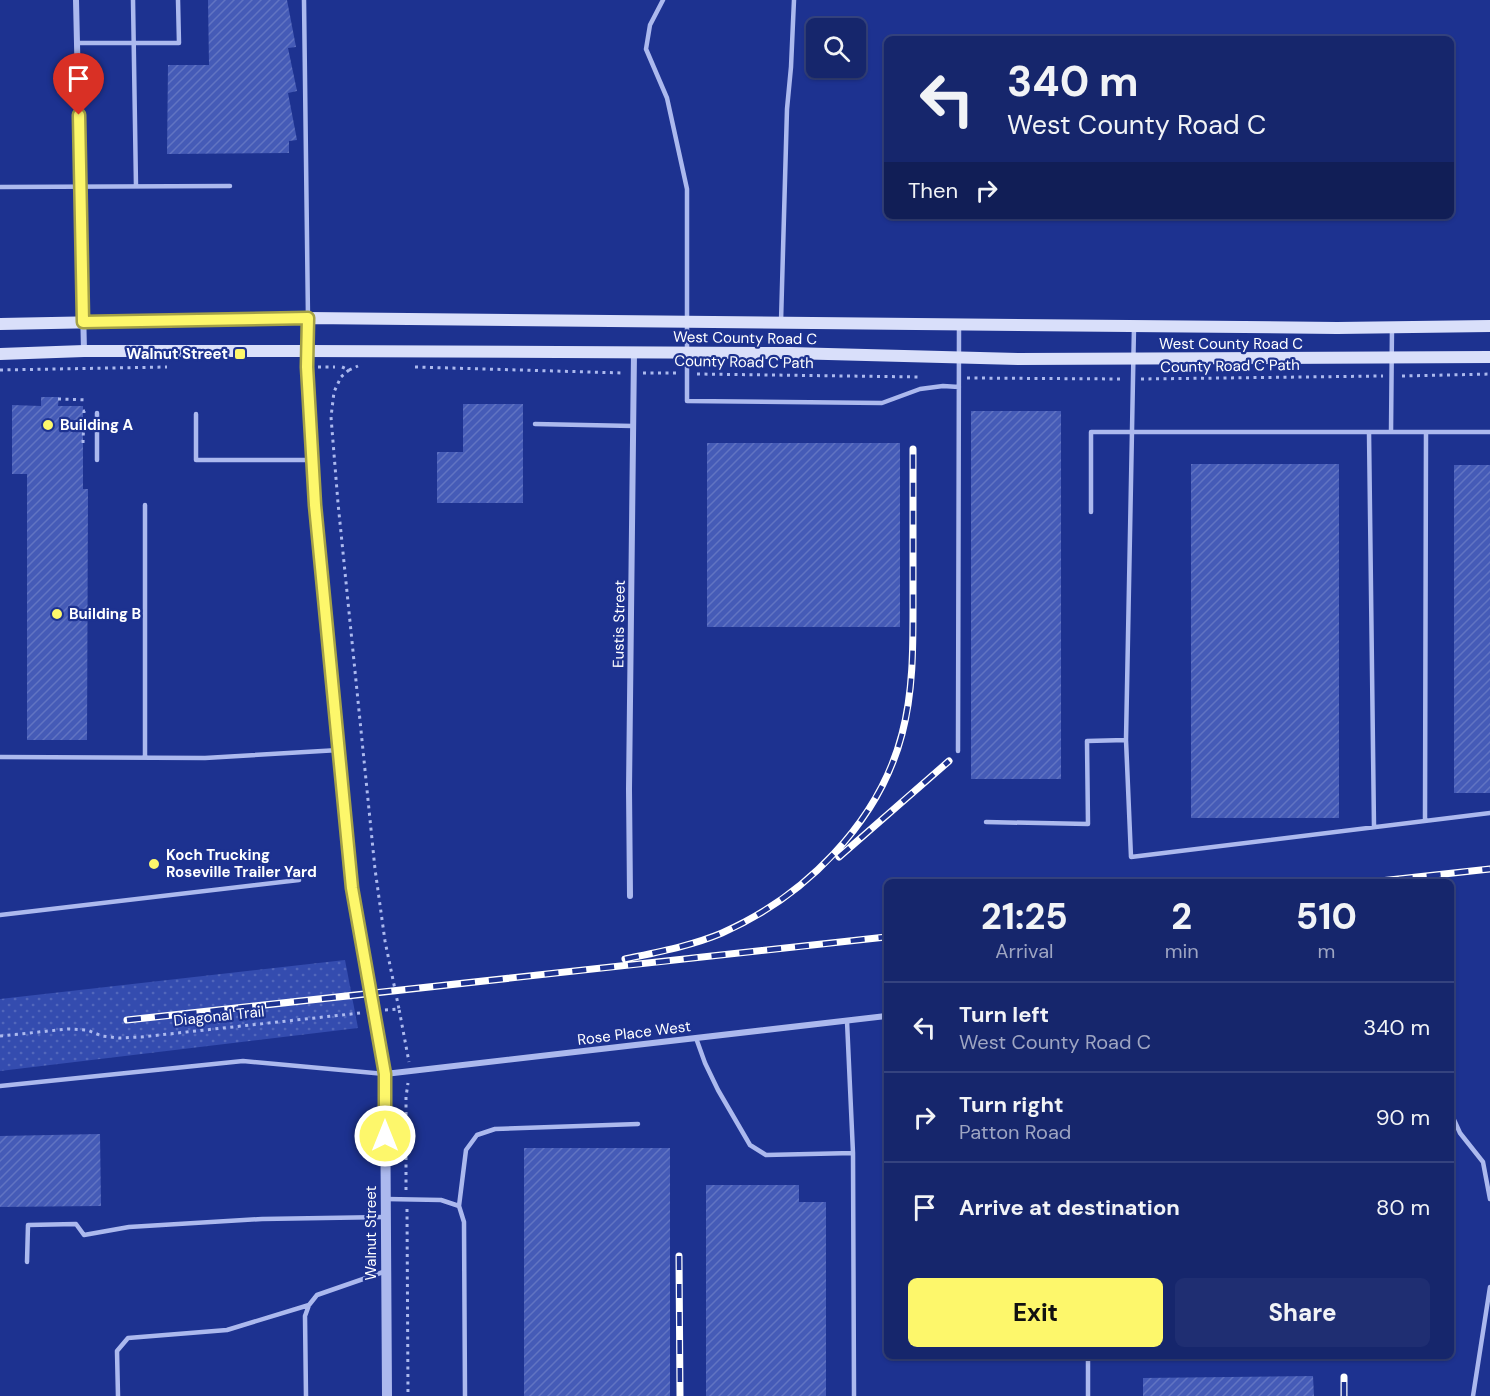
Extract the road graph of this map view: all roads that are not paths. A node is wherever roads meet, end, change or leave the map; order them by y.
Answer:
1 (75, 0) edge
2 (133, 0) edge
3 (178, 0) edge
4 (304, 0) edge
5 (663, 0) edge
6 (794, 0) edge
7 (77, 43) junction
8 (134, 43) junction
9 (136, 186) junction
10 (230, 186) dead end
11 (0, 187) edge
12 (80, 187) junction
13 (308, 318) junction
14 (686, 321) junction
15 (83, 322) junction
16 (781, 322) junction
17 (0, 324) edge
18 (959, 324) junction
19 (1134, 326) junction
20 (1490, 326) edge
21 (1392, 327) junction
22 (84, 351) junction
23 (307, 351) junction
24 (634, 352) junction
25 (688, 352) junction
26 (0, 354) edge
27 (958, 357) junction
28 (1490, 357) edge
29 (1133, 359) junction
30 (1391, 359) junction
31 (959, 387) junction
32 (97, 413) dead end
33 (195, 414) dead end
34 (535, 424) dead end
35 (633, 426) junction
36 (1132, 431) junction
37 (1369, 432) junction
38 (1391, 432) junction
39 (1426, 432) junction
40 (1490, 432) edge
41 (97, 459) dead end
42 (311, 460) junction
43 (145, 505) dead end
44 (1090, 512) dead end
45 (1126, 740) junction
46 (339, 750) junction
47 (958, 751) dead end
48 (0, 757) edge
49 (145, 758) junction
50 (1490, 813) edge
51 (1425, 821) junction
52 (986, 822) dead end
53 (1374, 827) junction
54 (299, 880) dead end
55 (630, 896) dead end
56 (0, 915) edge
57 (884, 1016) edge
58 (847, 1021) junction
59 (696, 1038) junction
60 (385, 1074) junction
61 (0, 1086) edge
62 (1454, 1120) edge
63 (638, 1124) dead end
64 (853, 1153) junction
65 (1490, 1198) edge
66 (386, 1199) junction
67 (459, 1206) junction
68 (386, 1217) junction
69 (27, 1262) dead end
70 (386, 1271) junction
71 (1490, 1287) edge
72 (309, 1305) junction
73 (1088, 1359) edge
74 (118, 1396) edge
75 (306, 1396) edge
76 (387, 1396) edge
77 (465, 1396) edge
78 (854, 1396) edge
79 (1088, 1396) edge
80 (1473, 1396) edge

1 - 7 street
2 - 8 lane
3 - 8 lane
4 - 13 lane
5 - 14 lane
6 - 16 lane
7 - 8 lane
7 - 12 street
8 - 9 lane
9 - 10 lane
9 - 12 lane
11 - 12 lane
12 - 15 street
13 - 14 main road, West County Road C
13 - 15 main road, West County Road C
13 - 23 street, Walnut Street
14 - 16 main road, West County Road C
14 - 25 lane
15 - 17 main road, West County Road C
15 - 22 street
16 - 18 main road, West County Road C
18 - 19 main road, West County Road C
18 - 27 lane
19 - 21 main road, West County Road C
19 - 29 lane
20 - 21 main road, West County Road C
21 - 30 lane
22 - 23 main road, West County Road C
22 - 26 main road, West County Road C
23 - 24 main road, West County Road C
23 - 42 street, Walnut Street
24 - 25 main road, West County Road C
24 - 35 street, Eustis Street
25 - 27 main road, West County Road C
25 - 31 lane
27 - 29 main road, West County Road C
27 - 31 lane
28 - 30 main road, West County Road C
29 - 30 main road, West County Road C
29 - 36 lane
30 - 38 lane
31 - 47 lane
32 - 41 lane
33 - 42 lane
34 - 35 lane
35 - 55 street, Eustis Street
36 - 37 lane
36 - 44 lane
36 - 45 lane
37 - 38 lane
37 - 53 lane
38 - 39 lane
39 - 40 lane
39 - 51 lane
42 - 46 street, Walnut Street
43 - 49 lane
45 - 52 lane
45 - 53 lane
46 - 49 lane
46 - 60 street, Walnut Street
48 - 49 lane
50 - 51 lane
51 - 53 lane
54 - 56 lane
57 - 58 street, Rose Place West
58 - 59 street, Rose Place West
58 - 64 lane
59 - 60 street, Rose Place West
59 - 64 lane
60 - 61 lane
60 - 66 street, Walnut Street
62 - 65 lane
63 - 67 lane
64 - 78 lane
66 - 67 lane
66 - 68 street, Walnut Street
67 - 77 lane
68 - 69 lane
68 - 70 street, Walnut Street
70 - 72 lane
70 - 76 street, Walnut Street
71 - 80 lane
72 - 74 lane
72 - 75 lane
73 - 79 lane

